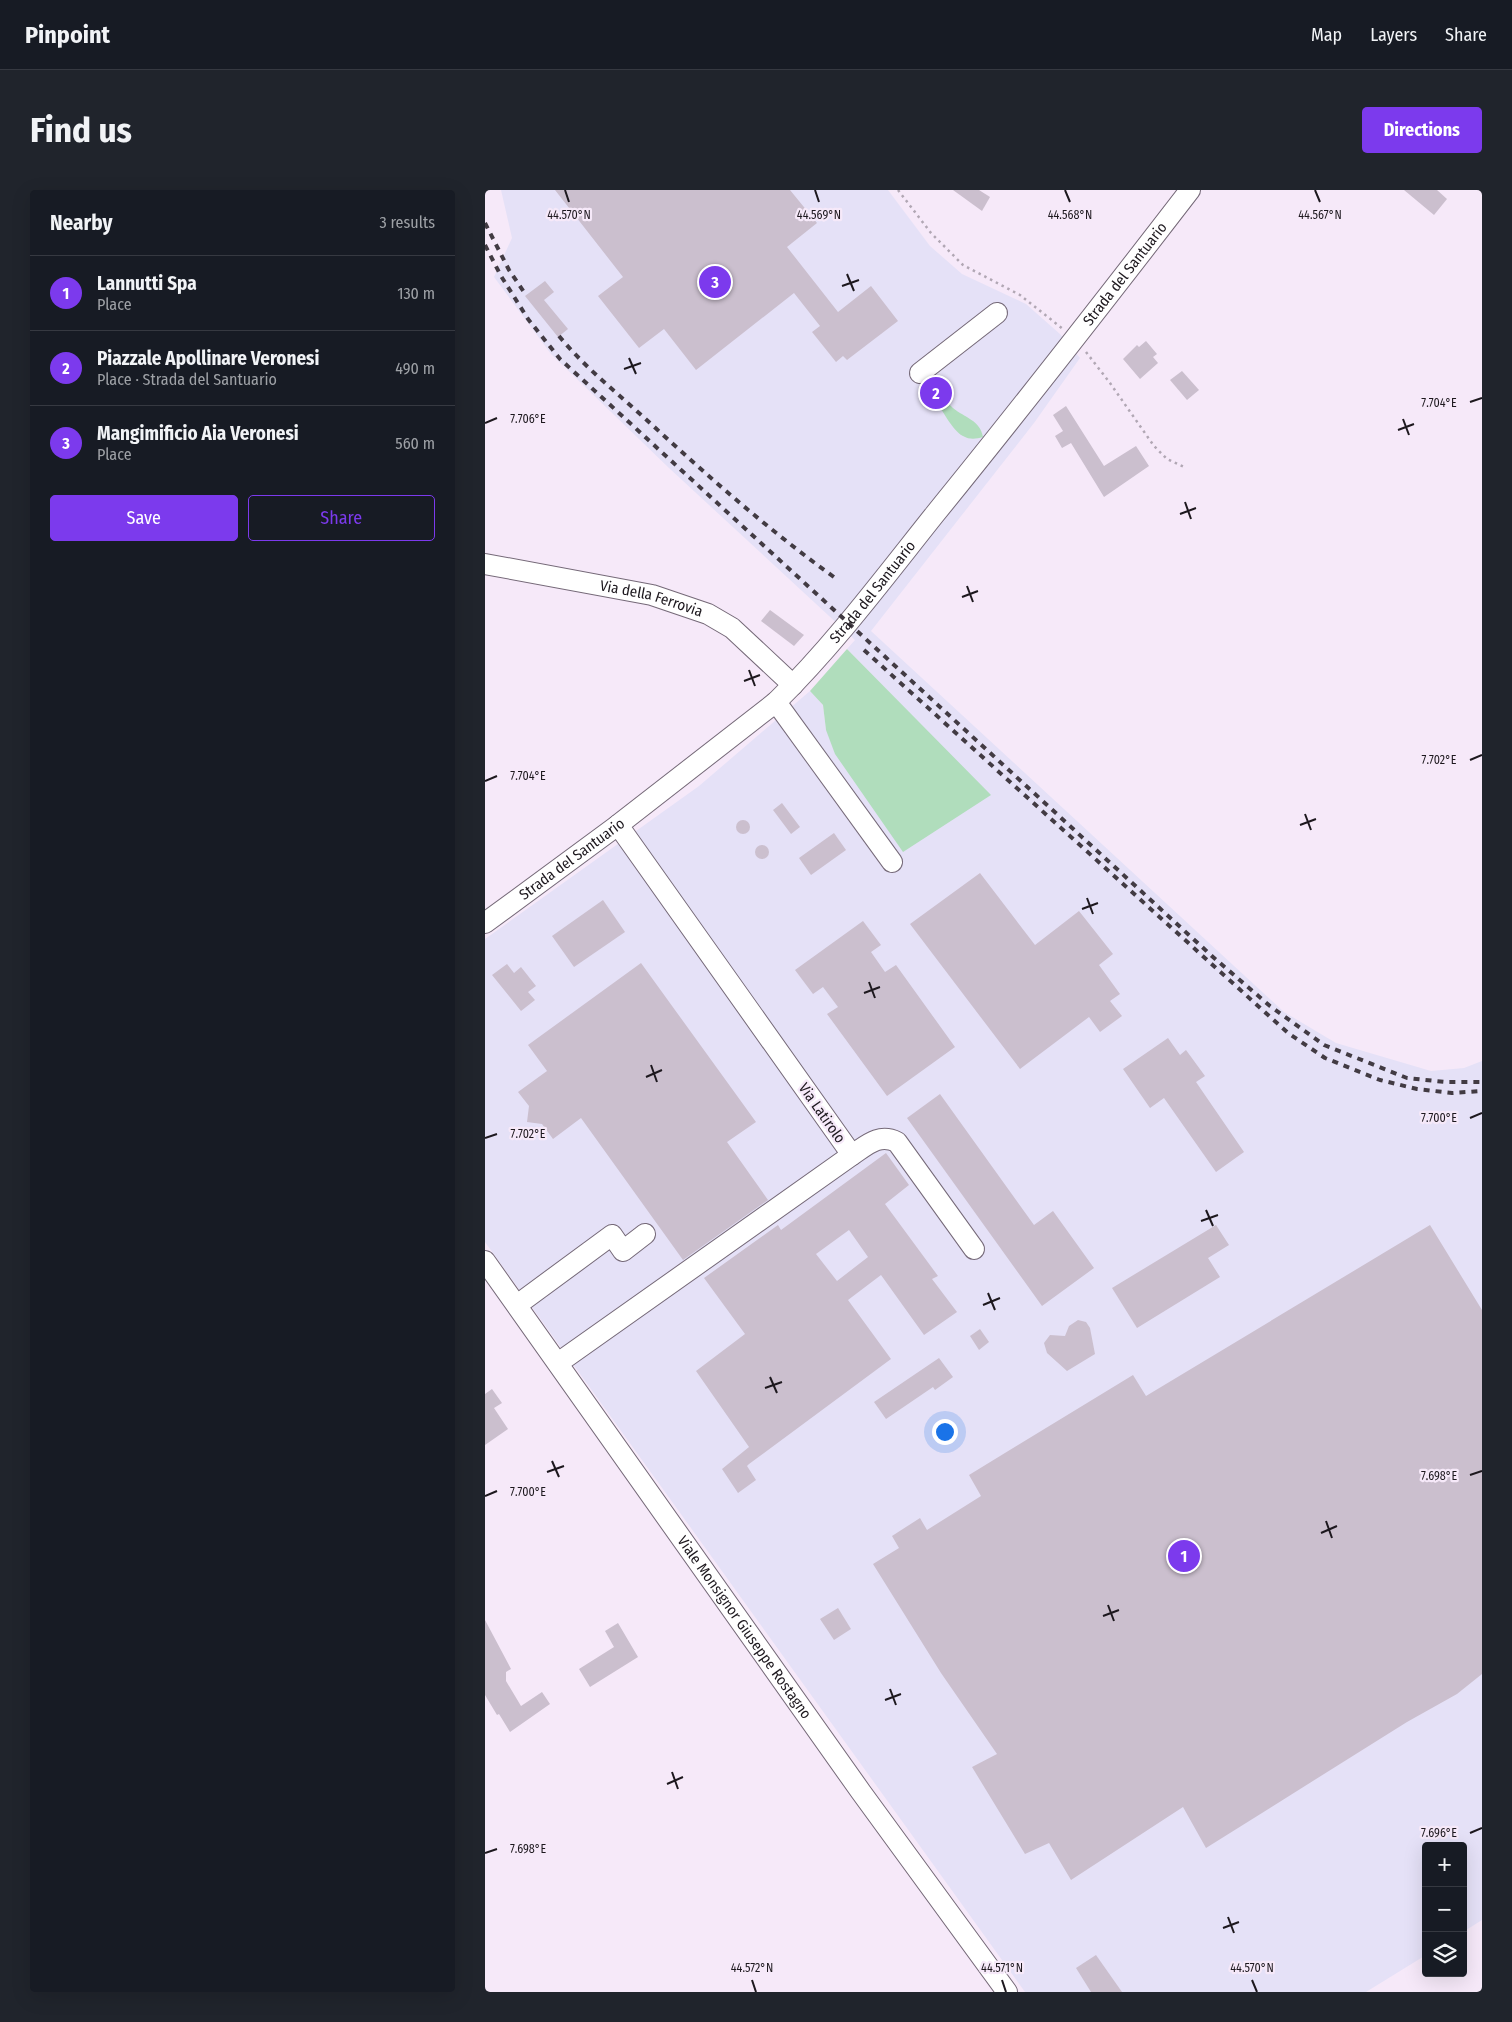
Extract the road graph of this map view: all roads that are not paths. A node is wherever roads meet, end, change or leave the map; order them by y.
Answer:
1 (1191, 190) edge
2 (997, 313) dead end
3 (920, 373) dead end
4 (485, 564) edge
5 (793, 685) junction
6 (776, 702) junction
7 (618, 825) junction
8 (892, 862) dead end
9 (485, 923) edge
10 (852, 1155) junction
11 (645, 1234) dead end
12 (974, 1249) dead end
13 (485, 1261) edge
14 (517, 1305) junction
15 (558, 1363) junction
16 (1007, 1992) edge

1 - 5 street, Strada del Santuario
2 - 3 street
4 - 5 street, Via della Ferrovia
5 - 6 street, Strada del Santuario
6 - 7 street, Strada del Santuario
6 - 8 street
7 - 9 street, Strada del Santuario
7 - 10 street, Via Latirolo
10 - 12 street
10 - 15 street, Via Latirolo
11 - 14 street
13 - 14 street, Viale Monsignor Giuseppe Rostagno
14 - 15 street, Viale Monsignor Giuseppe Rostagno
15 - 16 street, Viale Monsignor Giuseppe Rostagno

